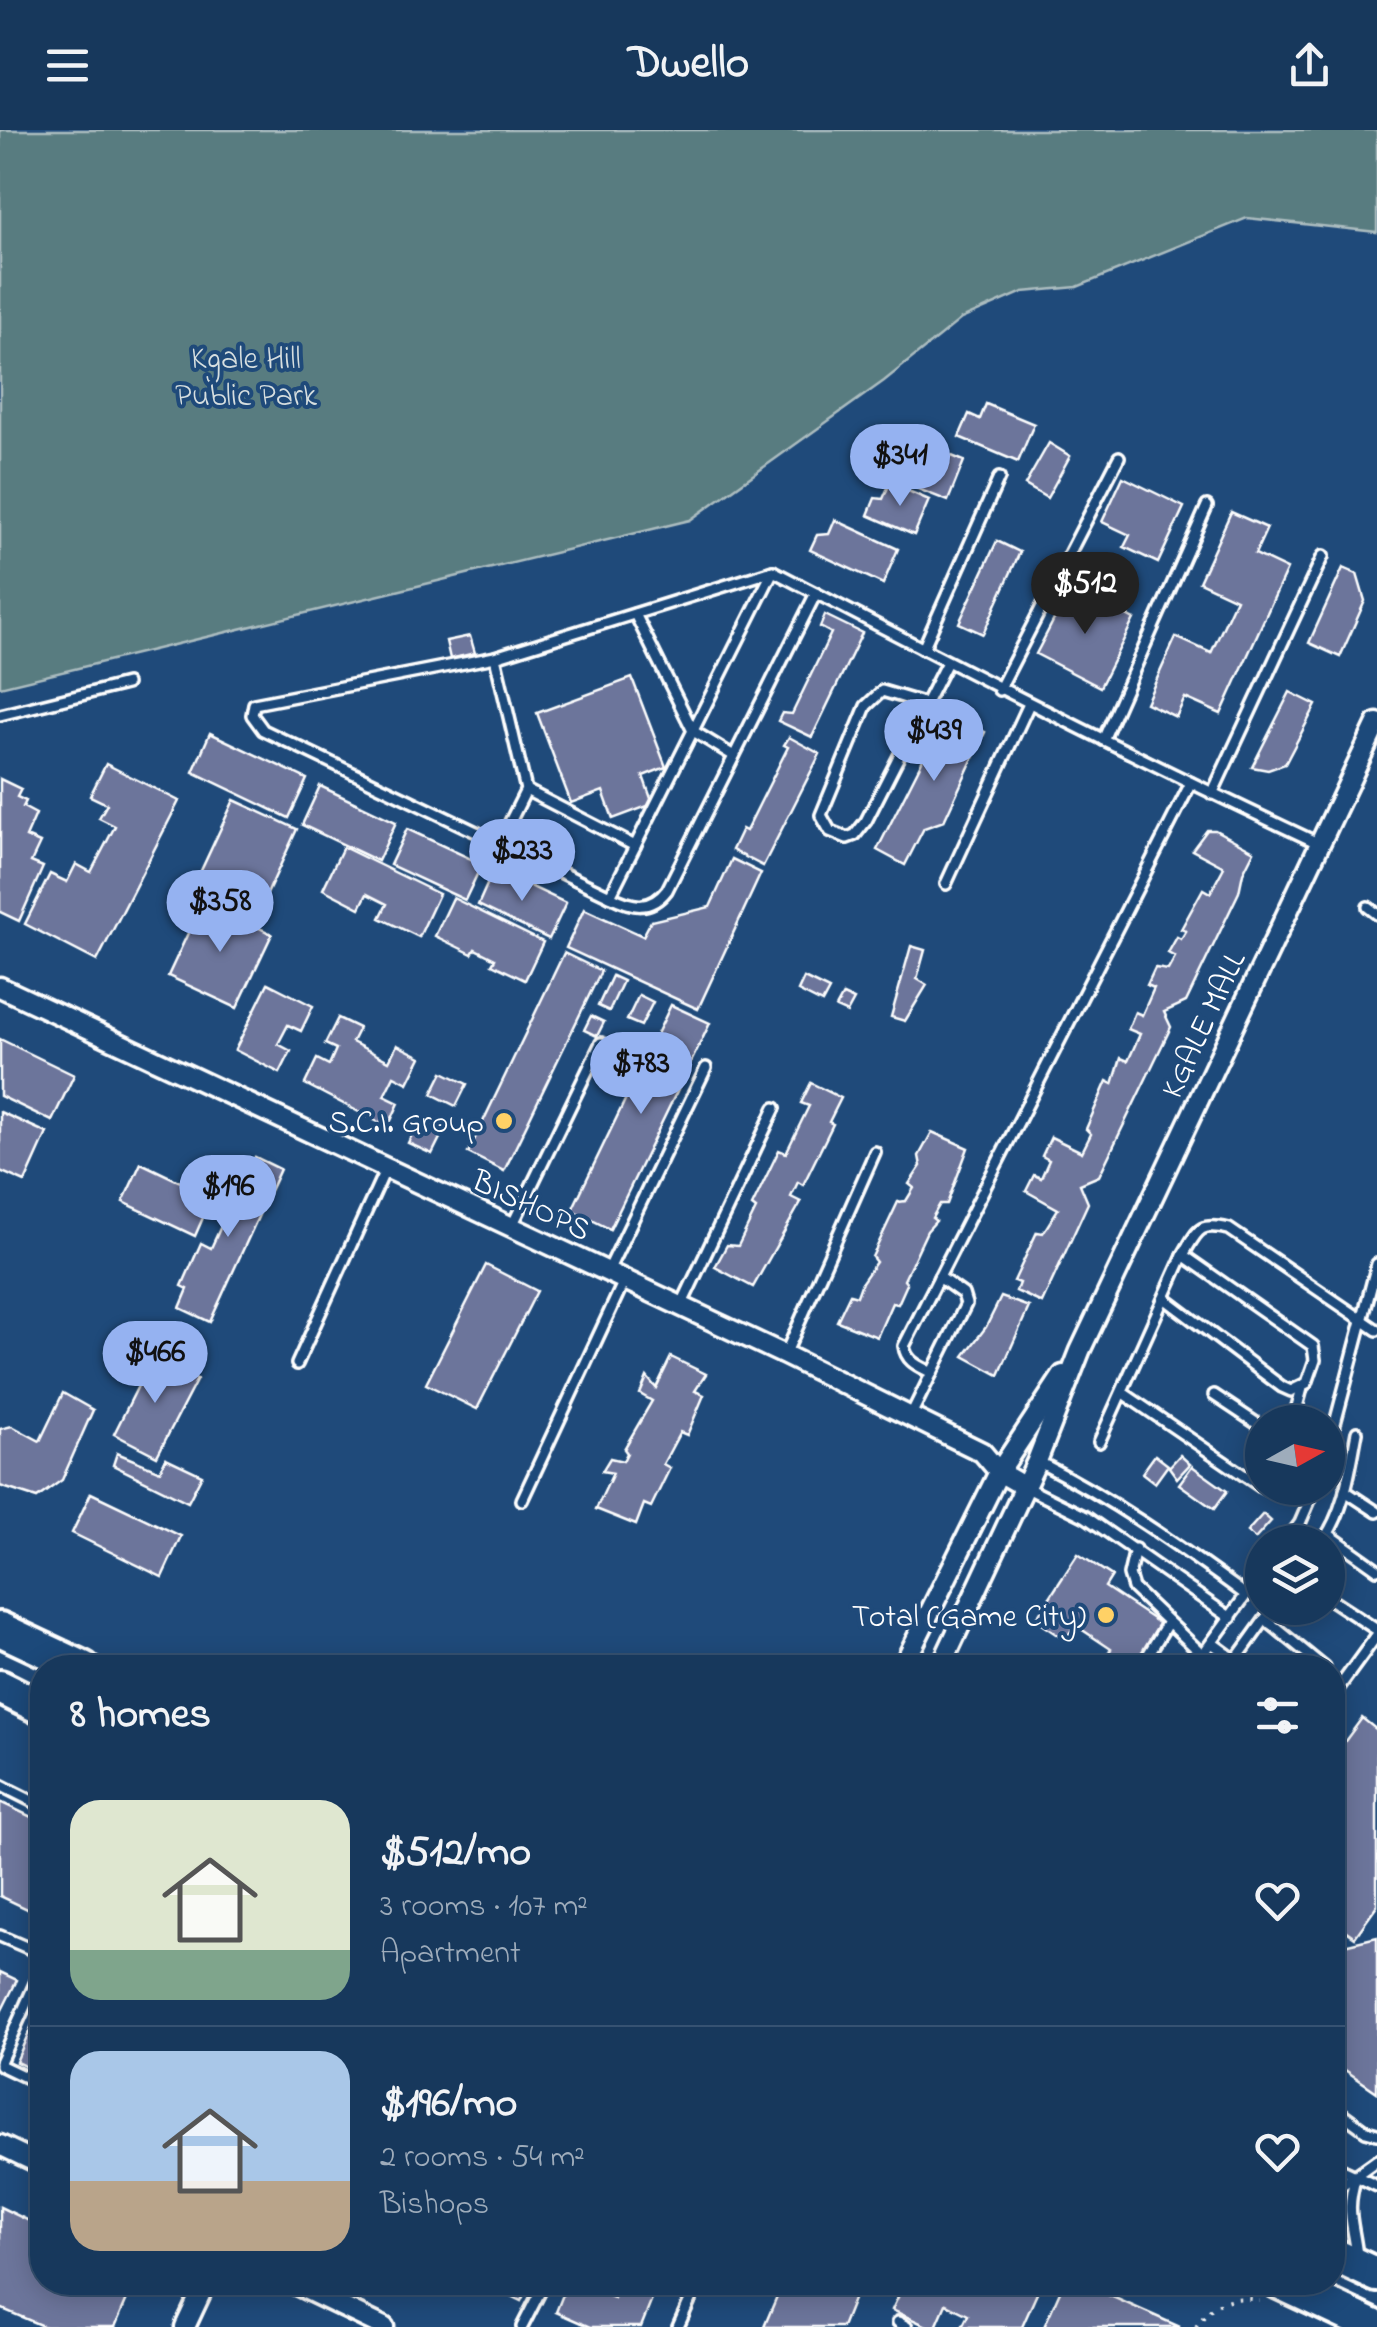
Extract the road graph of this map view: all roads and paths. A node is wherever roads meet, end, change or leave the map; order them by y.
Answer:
1 (1119, 457) dead end
2 (999, 478) dead end
3 (1207, 506) dead end
4 (1323, 556) dead end
5 (773, 571) junction
6 (816, 593) junction
7 (635, 614) junction
8 (923, 650) junction
9 (495, 657) junction
10 (948, 662) junction
11 (126, 684) dead end
12 (999, 690) junction
13 (926, 704) junction
14 (1028, 704) junction
15 (0, 715) edge
16 (1377, 723) edge
17 (692, 731) junction
18 (1102, 740) junction
19 (734, 756) junction
20 (1191, 783) junction
21 (526, 790) junction
22 (1212, 794) junction
23 (499, 844) junction
24 (1320, 844) junction
25 (635, 846) junction
26 (946, 884) dead end
27 (610, 896) junction
28 (1368, 907) dead end
29 (1377, 914) edge
30 (0, 987) edge
31 (601, 1044) dead end
32 (706, 1068) dead end
33 (776, 1108) dead end
34 (875, 1152) dead end
35 (386, 1168) junction
36 (512, 1228) junction
37 (1183, 1255) junction
38 (1377, 1264) edge
39 (616, 1277) junction
40 (939, 1277) junction
41 (1164, 1298) junction
42 (680, 1309) junction
43 (1364, 1320) junction
44 (1377, 1330) edge
45 (1080, 1351) junction
46 (785, 1355) junction
47 (297, 1364) dead end
48 (932, 1373) junction
49 (1302, 1388) junction
50 (1123, 1393) junction
51 (1214, 1395) dead end
52 (1298, 1405) edge
53 (1340, 1405) edge
54 (1245, 1416) edge
55 (910, 1417) junction
56 (1357, 1432) dead end
57 (1099, 1442) dead end
58 (982, 1452) junction
59 (1010, 1452) junction
60 (1037, 1461) junction
61 (999, 1472) junction
62 (1245, 1476) edge
63 (1025, 1487) junction
64 (1345, 1491) joint
65 (522, 1500) dead end
66 (1377, 1512) edge
67 (1135, 1550) junction
68 (1345, 1550) edge
69 (1377, 1569) edge
70 (1245, 1594) edge
71 (1245, 1597) edge
72 (1345, 1610) edge
73 (1231, 1618) junction
74 (1168, 1622) junction
75 (1261, 1625) edge
76 (1272, 1625) edge
77 (0, 1629) edge
78 (1377, 1633) edge
79 (1212, 1642) junction
80 (55, 1655) edge
81 (908, 1655) edge
82 (946, 1655) edge
83 (1148, 1655) edge
84 (1203, 1655) joint
85 (1224, 1655) edge
86 (1239, 1655) edge
87 (1309, 1655) edge
88 (1345, 1679) edge
89 (0, 1687) edge
90 (30, 1702) edge
91 (0, 1784) edge
92 (30, 1800) edge
93 (0, 1936) edge
94 (30, 1949) edge
95 (30, 1995) edge
96 (0, 2063) edge
97 (30, 2079) edge
98 (1345, 2116) edge
99 (1377, 2134) edge
100 (0, 2144) edge
101 (30, 2159) edge
102 (1377, 2160) edge
103 (1345, 2171) edge
104 (1356, 2176) junction
105 (1345, 2183) edge
106 (1377, 2186) edge
107 (1356, 2265) edge
108 (200, 2295) edge
109 (317, 2295) edge
110 (538, 2295) edge
111 (692, 2295) edge
112 (1276, 2295) edge
113 (1303, 2295) edge
114 (1358, 2324) edge
115 (186, 2327) edge
116 (384, 2327) edge
117 (522, 2327) edge
118 (678, 2327) edge
119 (1196, 2327) edge

1 - 12 lane
2 - 8 lane
3 - 18 lane
4 - 22 lane
5 - 6 lane
5 - 7 lane
5 - 17 lane
6 - 8 lane
6 - 19 lane
7 - 9 lane
7 - 17 lane
8 - 10 lane
9 - 21 lane
9 - 23 lane
10 - 12 lane
10 - 13 lane
11 - 15 lane
12 - 14 lane
13 - 13 lane
14 - 18 lane
14 - 26 lane
16 - 24 street, KGALE MALL
17 - 19 lane
17 - 25 lane
18 - 20 lane
19 - 27 lane
20 - 22 lane
20 - 40 lane
21 - 23 lane
21 - 25 lane
22 - 24 lane
23 - 27 lane
24 - 45 street, KGALE MALL
25 - 27 lane
28 - 29 lane
30 - 35 street, BISHOPS
31 - 36 lane
32 - 39 lane
33 - 42 lane
34 - 46 lane
35 - 36 street, BISHOPS
35 - 47 lane
36 - 39 street, BISHOPS
37 - 41 lane
37 - 43 lane
37 - 49 lane
38 - 43 lane
39 - 42 street, BISHOPS
39 - 65 lane
40 - 48 lane
40 - 48 lane
41 - 49 lane
41 - 50 lane
42 - 46 street, BISHOPS
43 - 44 lane
43 - 53 lane
45 - 59 street, KGALE MALL
45 - 60 street, KGALE MALL
46 - 55 street, BISHOPS
48 - 55 lane
49 - 52 lane
50 - 57 lane
50 - 62 lane
51 - 54 lane
55 - 58 street, BISHOPS
56 - 64 lane
58 - 59 street, BISHOPS
58 - 61 street, BISHOPS
59 - 60 street, BISHOPS
59 - 61 street, KGALE MALL
60 - 63 street, KGALE MALL
60 - 70 lane
61 - 63 street, BISHOPS
61 - 81 street, KGALE MALL
63 - 67 lane
63 - 82 street, KGALE MALL
64 - 66 lane
67 - 73 lane
67 - 74 lane
68 - 69 lane
71 - 73 lane
72 - 78 lane
73 - 79 lane
74 - 83 lane
74 - 84 lane
75 - 86 lane
76 - 87 lane
77 - 80 highway
78 - 88 lane
79 - 84 lane
79 - 85 lane
89 - 90 highway
91 - 92 lane
93 - 94 lane
95 - 96 lane
96 - 97 lane
98 - 99 lane
100 - 101 street
102 - 104 lane
103 - 104 lane
104 - 105 lane
104 - 106 lane
104 - 107 lane
108 - 115 street
109 - 116 street
110 - 117 lane
111 - 118 lane
112 - 119 path
113 - 114 highway

